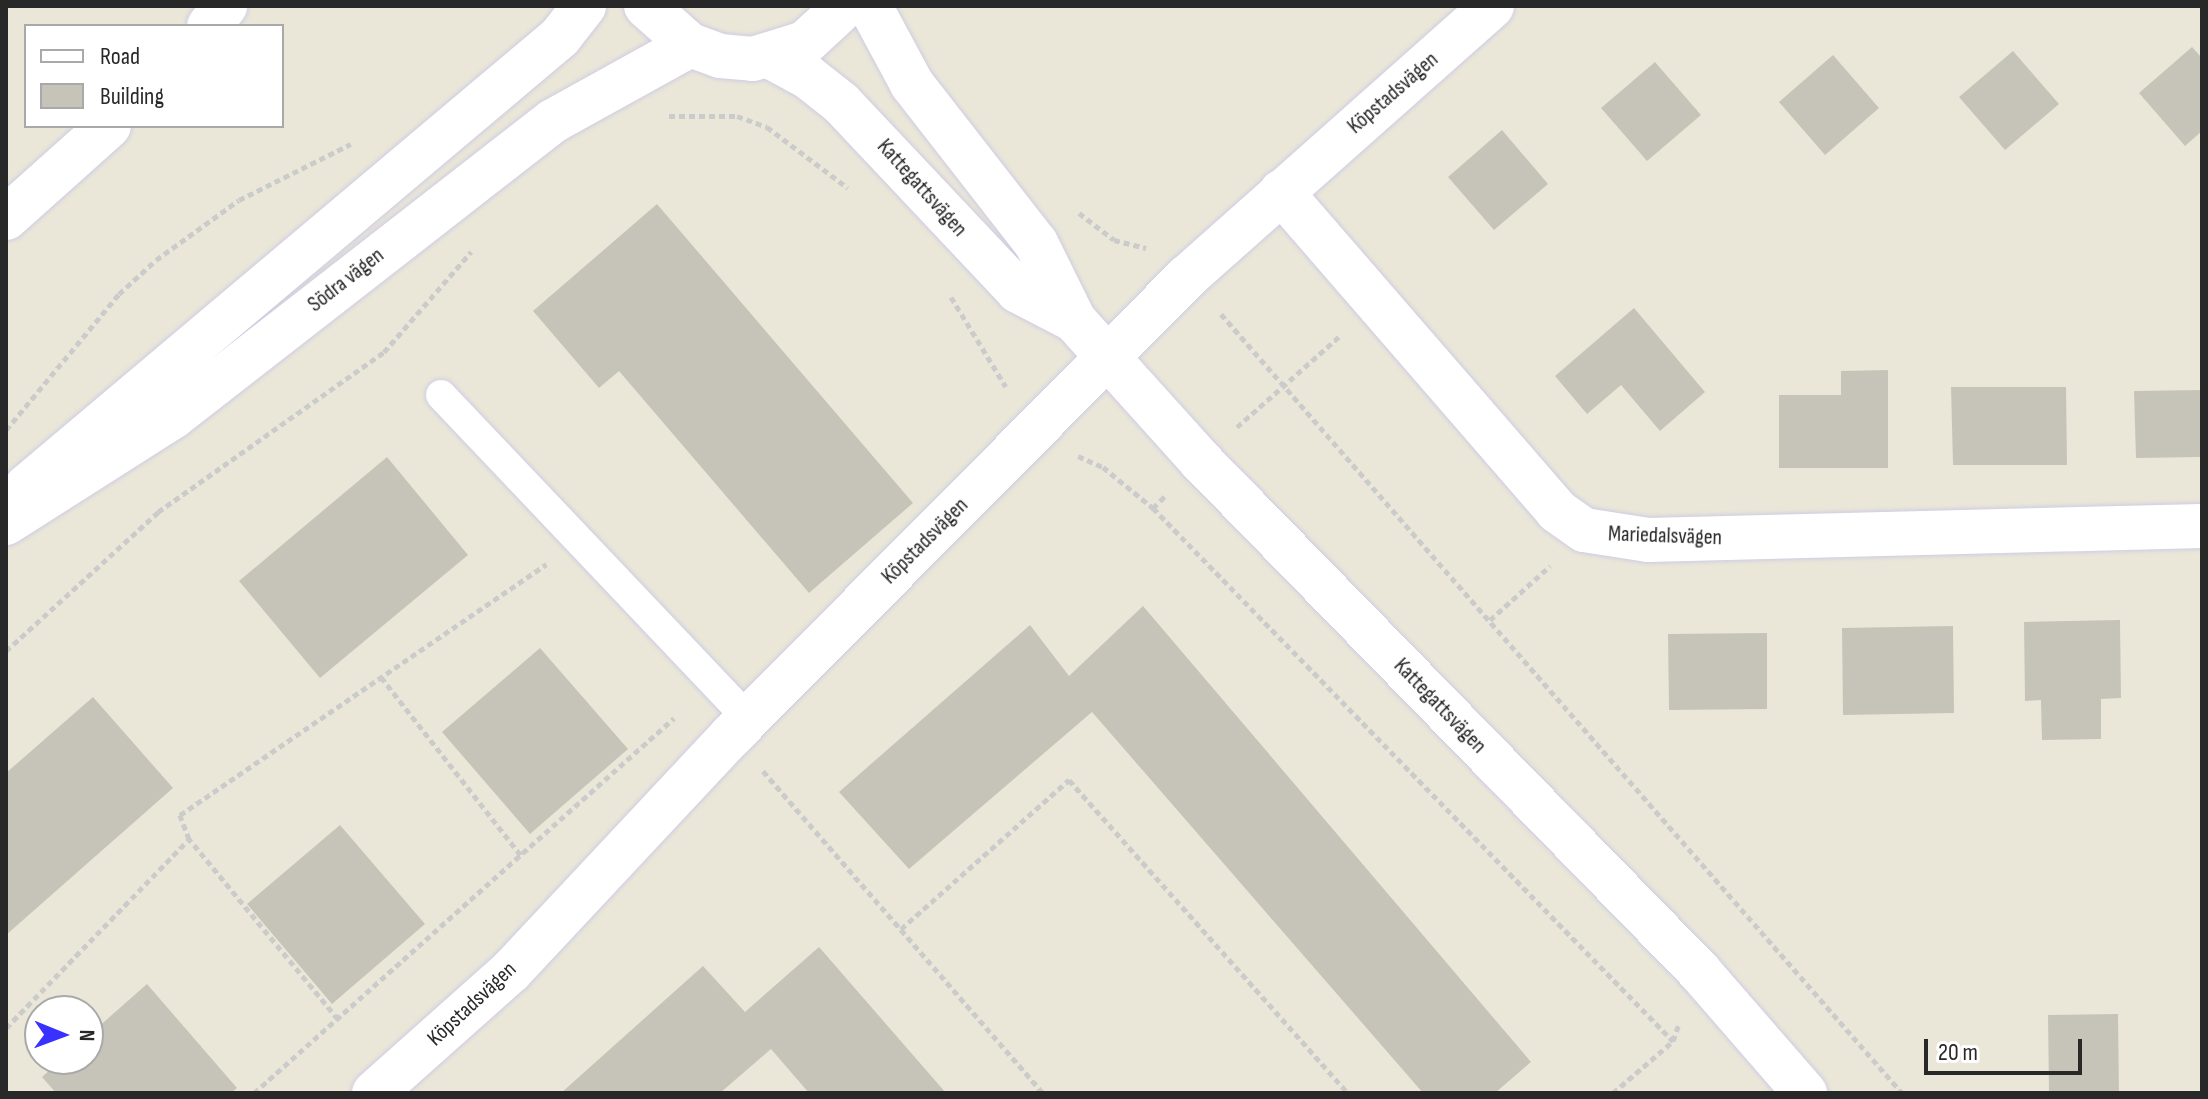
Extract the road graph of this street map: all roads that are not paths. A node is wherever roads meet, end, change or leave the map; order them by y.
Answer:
1 (225, 6) edge
2 (584, 6) edge
3 (646, 6) edge
4 (845, 6) edge
5 (870, 6) edge
6 (1492, 6) edge
7 (211, 24) edge
8 (690, 45) junction
9 (769, 56) junction
10 (107, 128) edge
11 (1281, 192) junction
12 (6, 218) edge
13 (1074, 320) junction
14 (1110, 357) junction
15 (441, 395) dead end
16 (6, 503) edge
17 (6, 523) edge
18 (2202, 526) edge
19 (740, 727) junction
20 (374, 1093) edge
21 (1805, 1093) edge

1 - 7 street
2 - 16 street
3 - 8 street
4 - 9 street
5 - 13 street, Kattegattsvägen
6 - 11 street, Köpstadsvägen
8 - 9 street
8 - 17 street, Södra vägen
9 - 13 street, Kattegattsvägen
10 - 12 street
11 - 14 street, Köpstadsvägen
11 - 18 street, Mariedalsvägen
13 - 14 street, Kattegattsvägen
14 - 19 street, Köpstadsvägen
14 - 21 street, Kattegattsvägen
15 - 19 lane
19 - 20 street, Köpstadsvägen

